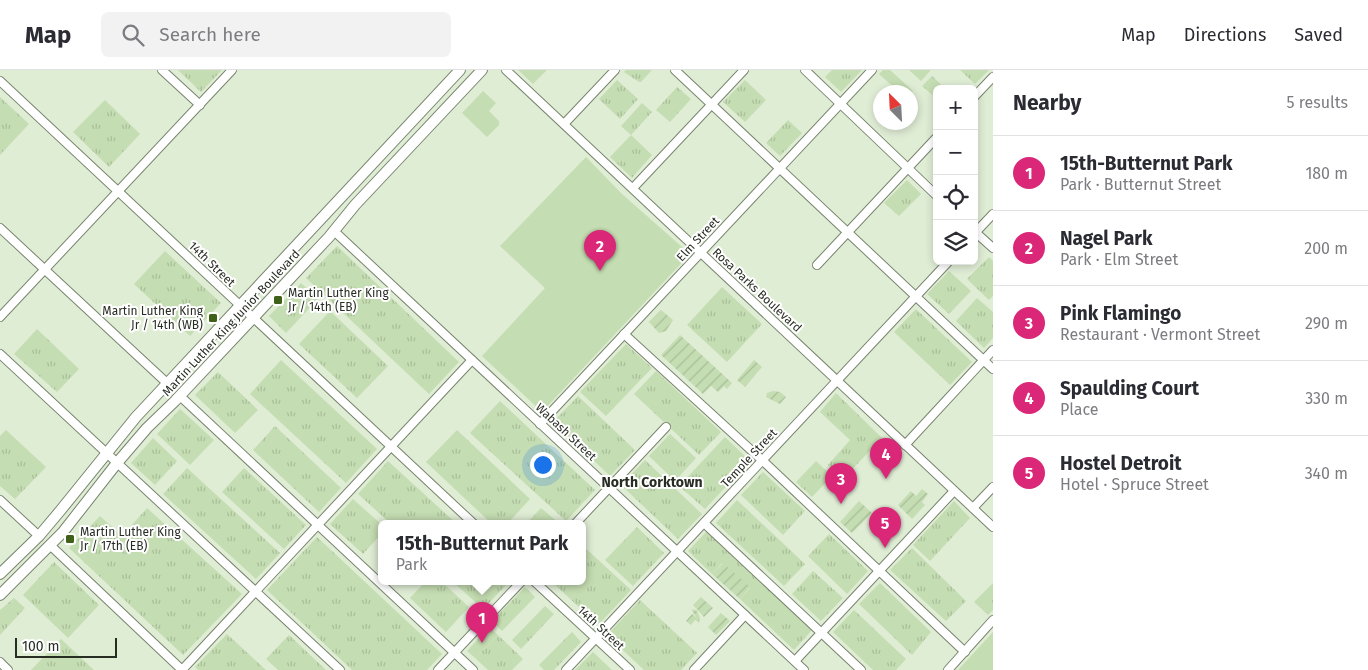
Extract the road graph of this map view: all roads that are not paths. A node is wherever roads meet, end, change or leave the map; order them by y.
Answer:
1 (162, 70) edge
2 (232, 70) edge
3 (460, 70) edge
4 (482, 70) edge
5 (506, 70) edge
6 (615, 70) edge
7 (675, 70) edge
8 (744, 70) edge
9 (806, 70) edge
10 (872, 70) edge
11 (993, 77) edge
12 (0, 81) edge
13 (978, 93) edge
14 (840, 103) junction
15 (200, 105) junction
16 (712, 105) junction
17 (564, 124) junction
18 (933, 141) edge
19 (780, 168) junction
20 (908, 169) junction
21 (366, 170) junction
22 (377, 182) junction
23 (633, 188) junction
24 (118, 191) junction
25 (933, 192) edge
26 (344, 194) junction
27 (355, 205) junction
28 (993, 214) edge
29 (0, 228) edge
30 (978, 229) edge
31 (334, 231) junction
32 (847, 233) junction
33 (978, 235) edge
34 (993, 248) edge
35 (700, 252) junction
36 (817, 265) dead end
37 (945, 265) edge
38 (45, 270) junction
39 (916, 297) junction
40 (240, 306) junction
41 (0, 317) edge
42 (252, 318) junction
43 (221, 328) junction
44 (624, 334) junction
45 (234, 338) junction
46 (993, 350) edge
47 (0, 354) edge
48 (472, 360) junction
49 (984, 360) junction
50 (993, 369) edge
51 (837, 381) junction
52 (168, 384) junction
53 (180, 396) junction
54 (540, 424) junction
55 (666, 427) dead end
56 (905, 445) junction
57 (391, 447) junction
58 (107, 453) junction
59 (763, 460) junction
60 (117, 463) junction
61 (993, 486) edge
62 (609, 488) junction
63 (954, 490) junction
64 (0, 500) edge
65 (973, 508) junction
66 (470, 520) edge
67 (579, 520) edge
68 (704, 523) junction
69 (318, 524) junction
70 (993, 527) edge
71 (39, 536) junction
72 (50, 546) junction
73 (677, 551) junction
74 (3, 571) edge
75 (879, 571) junction
76 (19, 577) junction
77 (378, 580) edge
78 (383, 585) edge
79 (518, 585) edge
80 (538, 585) edge
81 (255, 592) junction
82 (0, 595) edge
83 (745, 615) junction
84 (993, 620) edge
85 (821, 633) junction
86 (596, 638) junction
87 (455, 652) junction
88 (965, 652) junction
89 (795, 661) junction
90 (0, 662) edge
91 (8, 670) edge
92 (182, 670) edge
93 (340, 670) edge
94 (438, 670) edge
95 (474, 670) edge
96 (566, 670) edge
97 (630, 670) edge
98 (694, 670) edge
99 (804, 670) edge
100 (861, 670) edge
101 (948, 670) edge

1 - 15 street
2 - 15 street
3 - 21 main road, Martin Luther King Junior Boulevard
4 - 22 main road, Martin Luther King Junior Boulevard
5 - 17 street, Rosa Parks Boulevard
6 - 17 street
7 - 16 street
8 - 16 street
9 - 14 street
10 - 14 street, Elm Street
11 - 13 street
12 - 24 street, 14th Street
14 - 19 street, Elm Street
14 - 20 street
15 - 24 street
16 - 19 street
16 - 23 street
17 - 23 street, Rosa Parks Boulevard
18 - 20 street
19 - 32 street
19 - 35 street, Elm Street
20 - 25 street
20 - 32 street
21 - 22 main road
21 - 26 main road, Martin Luther King Junior Boulevard
22 - 27 main road, Martin Luther King Junior Boulevard
23 - 35 street, Rosa Parks Boulevard
24 - 38 street
24 - 40 street, 14th Street
26 - 27 main road
26 - 40 main road, Martin Luther King Junior Boulevard
27 - 31 main road, Martin Luther King Junior Boulevard
28 - 30 street
29 - 38 street
31 - 42 main road, Martin Luther King Junior Boulevard
31 - 48 street, Wabash Street
32 - 36 street
32 - 39 street
33 - 34 street
35 - 44 street, Elm Street
35 - 51 street, Rosa Parks Boulevard
37 - 39 street, Temple Street
38 - 41 street
38 - 52 street
39 - 49 street
39 - 51 street, Temple Street
40 - 42 street, 14th Street
40 - 43 main road, Martin Luther King Junior Boulevard
42 - 45 main road, Martin Luther King Junior Boulevard
42 - 57 street, 14th Street
43 - 45 main road
43 - 52 main road, Martin Luther King Junior Boulevard
44 - 54 street, Elm Street
44 - 59 street
45 - 53 main road, Martin Luther King Junior Boulevard
46 - 49 street
47 - 58 street
48 - 54 street, Wabash Street
48 - 57 street
49 - 50 street
49 - 56 street
51 - 56 street, Rosa Parks Boulevard
51 - 59 street, Temple Street
52 - 58 main road, Martin Luther King Junior Boulevard
53 - 60 main road, Martin Luther King Junior Boulevard
53 - 69 street
54 - 62 street, Wabash Street
55 - 62 street
56 - 63 street, Rosa Parks Boulevard
57 - 66 street, 14th Street
57 - 69 street
58 - 60 street
58 - 71 main road, Martin Luther King Junior Boulevard
59 - 68 street, Temple Street
59 - 75 street
60 - 72 main road, Martin Luther King Junior Boulevard
60 - 81 street
61 - 65 street
62 - 67 street
62 - 73 street, Wabash Street
63 - 65 street, Rosa Parks Boulevard
63 - 75 street
64 - 71 street
65 - 70 street, Rosa Parks Boulevard
68 - 73 street, Temple Street
68 - 85 street
69 - 77 street
69 - 81 street
71 - 74 main road, Martin Luther King Junior Boulevard
72 - 76 main road, Martin Luther King Junior Boulevard
72 - 92 street
73 - 83 street, Wabash Street
73 - 86 street, Temple Street
74 - 76 main road
75 - 85 street
75 - 88 street
76 - 82 main road, Martin Luther King Junior Boulevard
78 - 87 street
79 - 87 street
80 - 86 street, 14th Street
81 - 92 street
81 - 93 street
83 - 89 street, Wabash Street
83 - 98 street
84 - 88 street
85 - 89 street
85 - 100 street
86 - 96 street, Temple Street
86 - 97 street, 14th Street
87 - 94 street
87 - 95 street
88 - 101 street
89 - 99 street, Wabash Street
90 - 91 street

